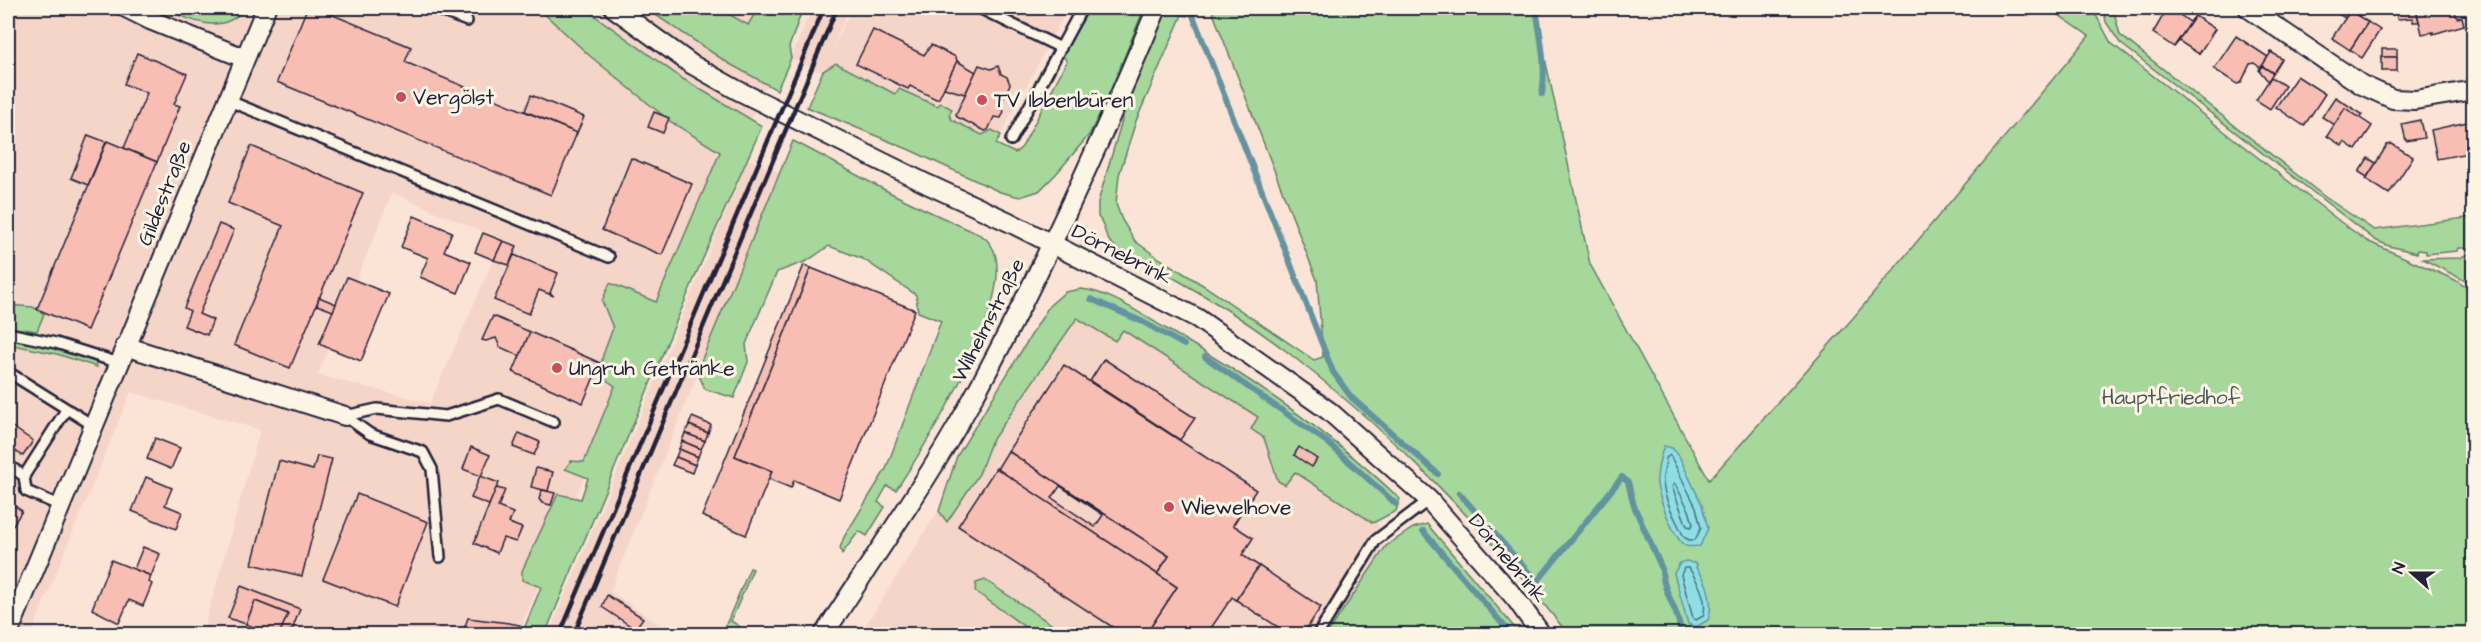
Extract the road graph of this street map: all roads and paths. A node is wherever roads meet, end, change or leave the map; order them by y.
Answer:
1 (126, 8) edge
2 (266, 8) edge
3 (433, 8) edge
4 (614, 8) edge
5 (982, 8) edge
6 (1082, 8) edge
7 (1157, 8) edge
8 (2248, 8) edge
9 (467, 21) dead end
10 (1060, 48) junction
11 (244, 58) junction
12 (2474, 90) edge
13 (226, 100) junction
14 (1011, 140) dead end
15 (1051, 243) junction
16 (609, 256) dead end
17 (8, 333) edge
18 (122, 355) junction
19 (8, 372) edge
20 (66, 410) junction
21 (345, 416) junction
22 (554, 422) dead end
23 (94, 426) junction
24 (8, 465) edge
25 (24, 476) junction
26 (1429, 500) junction
27 (61, 506) junction
28 (440, 557) dead end
29 (8, 634) edge
30 (824, 634) edge
31 (1318, 634) edge
32 (1541, 634) edge

1 - 11 street
2 - 11 street, Gildestraße
3 - 9 lane
4 - 15 street, Dörnebrink
5 - 10 lane
6 - 10 lane
7 - 15 street, Wilhelmstraße
8 - 12 street
10 - 14 lane
11 - 13 street, Gildestraße
13 - 16 lane
13 - 18 street, Gildestraße
15 - 26 street, Dörnebrink
15 - 30 street, Wilhelmstraße
17 - 18 lane
18 - 21 street
18 - 23 street, Gildestraße
19 - 20 lane
20 - 23 lane
20 - 25 lane
21 - 22 lane
21 - 28 lane
23 - 27 street, Gildestraße
24 - 25 lane
25 - 27 lane
26 - 31 lane
26 - 32 street, Dörnebrink
27 - 29 street, Gildestraße

